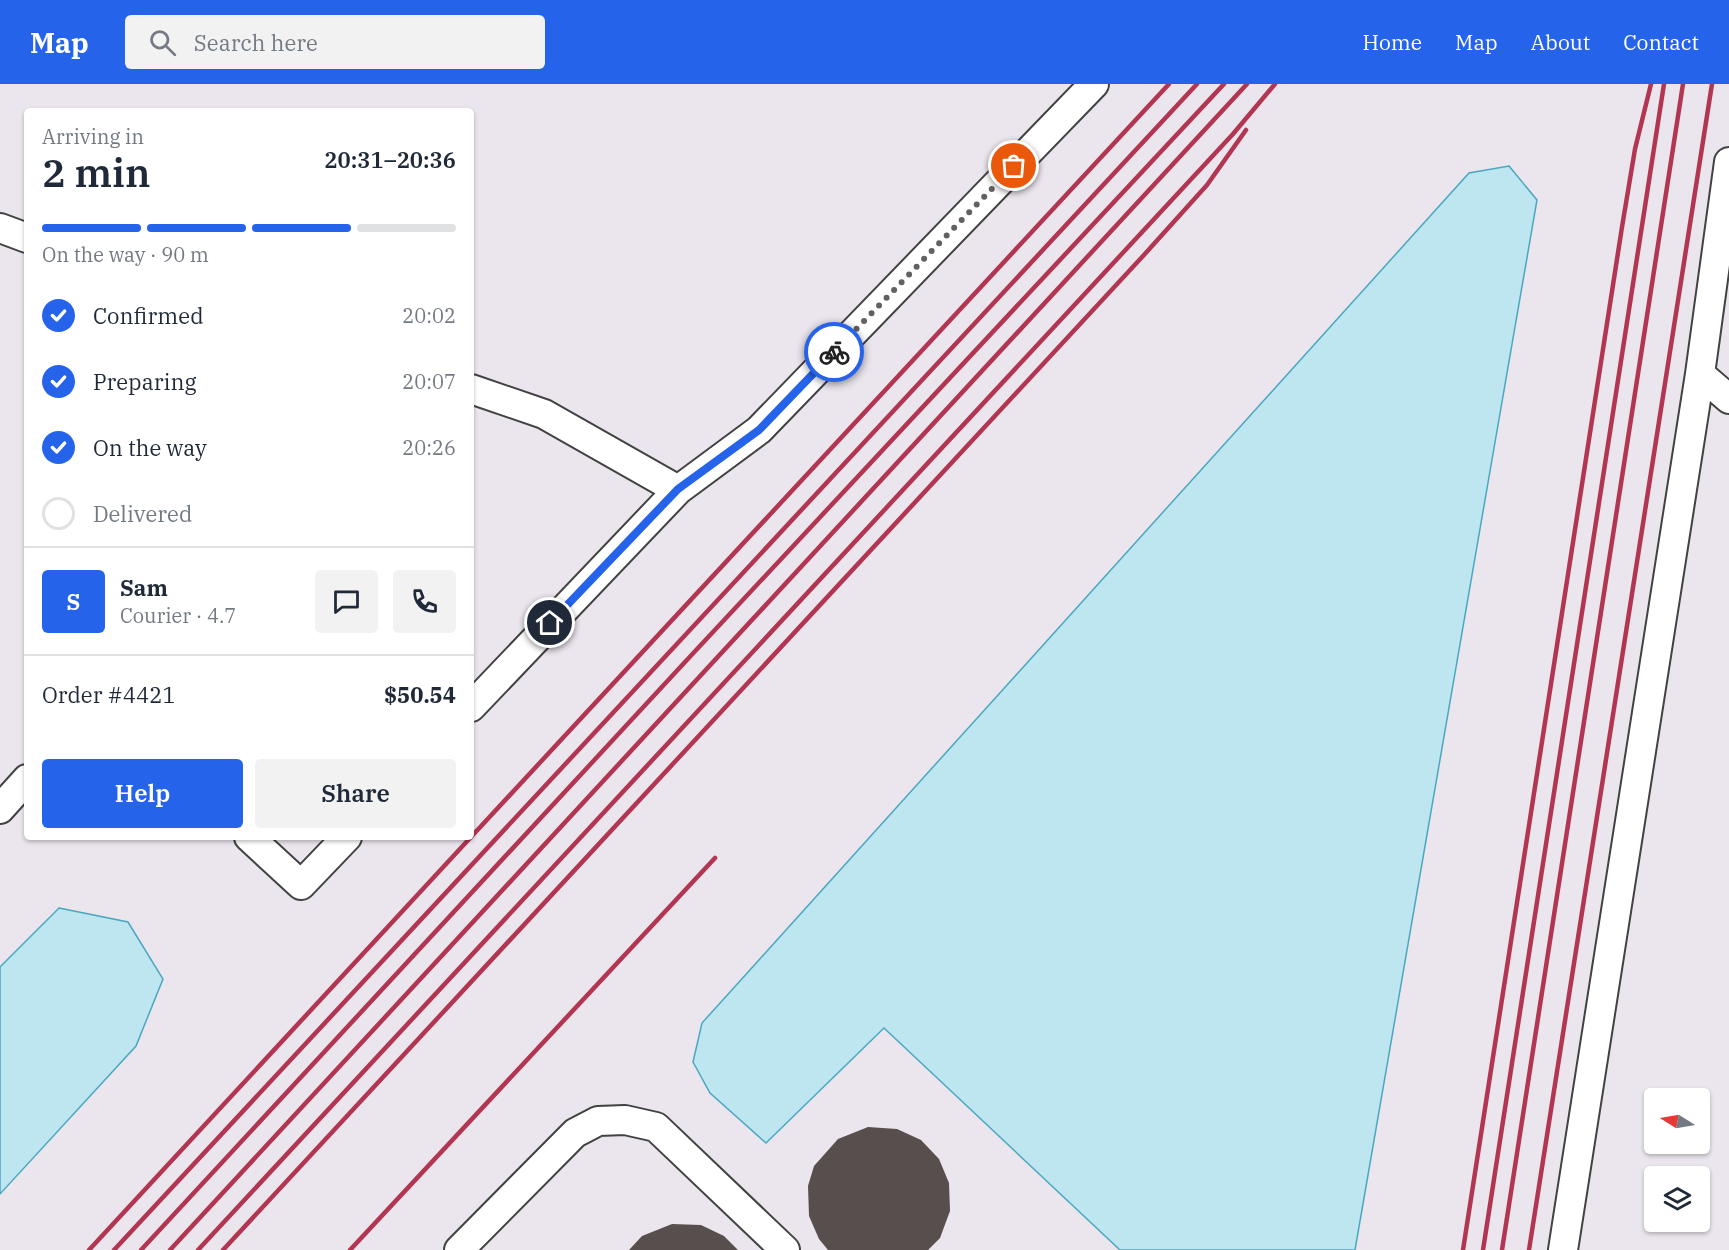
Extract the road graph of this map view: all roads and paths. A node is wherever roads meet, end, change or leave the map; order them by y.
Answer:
1 (1094, 84) edge
2 (1729, 162) edge
3 (0, 228) edge
4 (24, 237) edge
5 (1700, 374) junction
6 (474, 390) edge
7 (1729, 399) edge
8 (678, 489) junction
9 (474, 704) edge
10 (24, 782) edge
11 (0, 809) edge
12 (252, 840) edge
13 (344, 840) edge
14 (459, 1250) edge
15 (785, 1250) edge
16 (1563, 1250) edge

1 - 8 lane
2 - 5 lane
3 - 4 lane
5 - 7 lane
5 - 16 lane
6 - 8 lane
8 - 9 lane
10 - 11 lane
12 - 13 lane
14 - 15 lane

